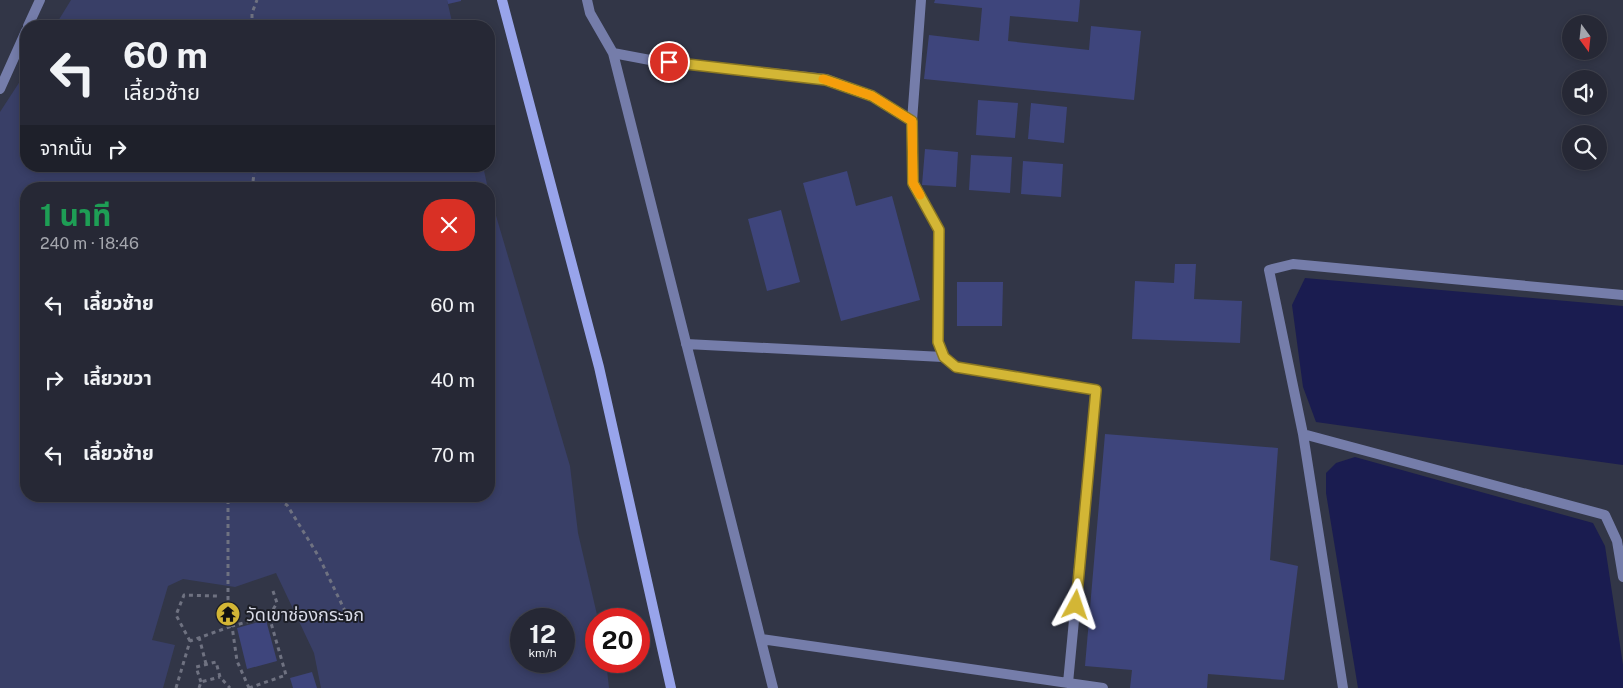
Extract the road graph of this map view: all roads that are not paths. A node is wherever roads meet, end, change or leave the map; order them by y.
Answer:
1 (40, 0) edge
2 (502, 0) edge
3 (587, 0) edge
4 (922, 0) edge
5 (31, 20) edge
6 (20, 44) edge
7 (613, 53) junction
8 (0, 89) edge
9 (912, 121) junction
10 (1623, 295) edge
11 (686, 344) junction
12 (944, 357) junction
13 (1303, 434) junction
14 (1623, 577) edge
15 (761, 639) junction
16 (1068, 683) junction
17 (671, 688) edge
18 (773, 688) edge
19 (1103, 688) edge
20 (1343, 688) edge

1 - 5 street
2 - 17 street
3 - 7 street
4 - 9 street
6 - 8 street
7 - 9 street
7 - 11 street
9 - 12 street
10 - 13 street
11 - 12 street
11 - 15 street
12 - 16 street
13 - 14 street
13 - 20 street
15 - 16 street
15 - 18 street
16 - 19 street

